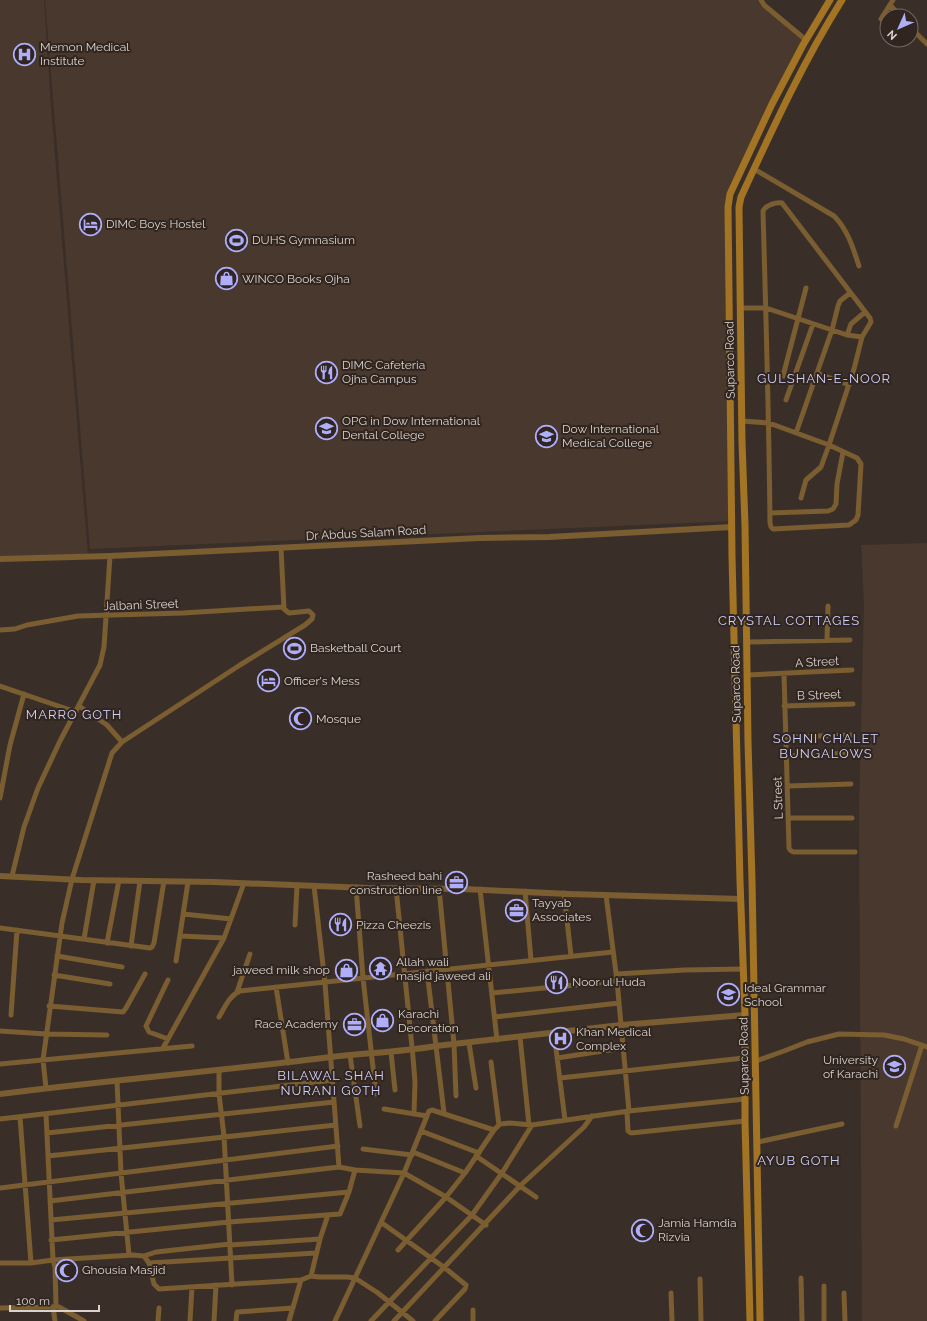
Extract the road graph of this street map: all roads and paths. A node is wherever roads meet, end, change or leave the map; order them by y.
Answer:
1 (830, 0) edge
2 (842, 0) edge
3 (893, 0) edge
4 (764, 2) edge
5 (890, 5) junction
6 (888, 8) edge
7 (893, 8) edge
8 (811, 32) junction
9 (919, 36) edge
10 (819, 38) junction
11 (805, 43) junction
12 (927, 44) edge
13 (812, 51) junction
14 (754, 169) junction
15 (859, 266) dead end
16 (806, 288) dead end
17 (850, 293) junction
18 (740, 308) junction
19 (766, 308) junction
20 (865, 312) junction
21 (798, 319) junction
22 (813, 324) junction
23 (832, 330) junction
24 (847, 335) junction
25 (862, 337) junction
26 (817, 373) junction
27 (783, 376) dead end
28 (849, 385) junction
29 (786, 400) dead end
30 (742, 421) junction
31 (769, 423) junction
32 (796, 433) junction
33 (732, 442) junction
34 (742, 442) junction
35 (829, 445) junction
36 (843, 452) junction
37 (801, 498) dead end
38 (770, 513) junction
39 (732, 527) junction
40 (281, 548) junction
41 (110, 556) junction
42 (0, 559) edge
43 (828, 606) dead end
44 (283, 607) junction
45 (106, 616) junction
46 (0, 630) edge
47 (827, 640) junction
48 (850, 640) dead end
49 (746, 642) junction
50 (852, 670) dead end
51 (784, 674) junction
52 (747, 675) junction
53 (0, 686) edge
54 (24, 694) junction
55 (853, 704) dead end
56 (79, 706) junction
57 (784, 706) junction
58 (76, 712) junction
59 (852, 735) dead end
60 (786, 737) junction
61 (122, 742) junction
62 (737, 742) junction
63 (748, 742) junction
64 (853, 753) dead end
65 (787, 756) junction
66 (851, 784) dead end
67 (788, 786) junction
68 (0, 798) edge
69 (789, 818) junction
70 (852, 818) dead end
71 (855, 852) dead end
72 (0, 876) edge
73 (12, 876) junction
74 (72, 879) junction
75 (94, 880) junction
76 (119, 880) junction
77 (140, 881) junction
78 (164, 881) junction
79 (188, 882) junction
80 (244, 883) junction
81 (297, 885) junction
82 (314, 886) junction
83 (356, 887) junction
84 (396, 888) junction
85 (439, 888) junction
86 (480, 889) junction
87 (525, 892) junction
88 (564, 893) junction
89 (606, 895) junction
90 (741, 899) junction
91 (183, 914) junction
92 (231, 919) junction
93 (295, 925) dead end
94 (0, 928) edge
95 (17, 930) junction
96 (60, 936) junction
97 (180, 936) junction
98 (224, 938) junction
99 (84, 939) junction
100 (107, 942) junction
101 (131, 946) junction
102 (613, 952) junction
103 (250, 954) dead end
104 (57, 956) junction
105 (571, 956) junction
106 (531, 960) junction
107 (176, 961) dead end
108 (489, 965) junction
109 (122, 966) dead end
110 (744, 969) junction
111 (446, 970) junction
112 (427, 971) junction
113 (405, 973) junction
114 (145, 974) dead end
115 (616, 974) junction
116 (54, 975) junction
117 (363, 978) junction
118 (168, 980) dead end
119 (616, 981) junction
120 (325, 983) junction
121 (110, 984) dead end
122 (276, 987) junction
123 (237, 992) junction
124 (492, 993) junction
125 (745, 1001) junction
126 (754, 1001) junction
127 (619, 1003) junction
128 (49, 1006) junction
129 (11, 1015) dead end
130 (745, 1015) junction
131 (219, 1017) dead end
132 (495, 1017) junction
133 (621, 1025) junction
134 (0, 1031) edge
135 (554, 1033) junction
136 (46, 1034) junction
137 (107, 1035) dead end
138 (520, 1037) junction
139 (168, 1039) junction
140 (497, 1040) junction
141 (469, 1042) junction
142 (454, 1044) junction
143 (192, 1046) dead end
144 (436, 1046) junction
145 (924, 1046) edge
146 (163, 1048) junction
147 (623, 1048) junction
148 (413, 1050) junction
149 (391, 1052) junction
150 (371, 1053) junction
151 (350, 1055) junction
152 (331, 1057) junction
153 (557, 1058) junction
154 (744, 1058) junction
155 (43, 1060) junction
156 (756, 1061) junction
157 (491, 1062) dead end
158 (288, 1063) junction
159 (0, 1064) edge
160 (219, 1070) junction
161 (625, 1071) junction
162 (560, 1078) junction
163 (333, 1080) junction
164 (117, 1081) junction
165 (46, 1088) junction
166 (476, 1088) dead end
167 (395, 1090) dead end
168 (0, 1094) edge
169 (219, 1094) junction
170 (376, 1094) dead end
171 (456, 1096) dead end
172 (745, 1099) junction
173 (334, 1102) junction
174 (117, 1106) junction
175 (384, 1109) dead end
176 (628, 1111) junction
177 (444, 1113) junction
178 (46, 1114) junction
179 (222, 1114) junction
180 (414, 1114) junction
181 (427, 1116) junction
182 (592, 1116) junction
183 (20, 1117) junction
184 (0, 1119) edge
185 (565, 1120) junction
186 (745, 1123) junction
187 (842, 1124) dead end
188 (336, 1125) junction
189 (530, 1125) junction
190 (757, 1125) junction
191 (120, 1126) junction
192 (360, 1126) dead end
193 (498, 1126) junction
194 (896, 1126) dead end
195 (494, 1130) junction
196 (421, 1131) junction
197 (47, 1133) junction
198 (224, 1136) junction
199 (758, 1142) junction
200 (338, 1146) junction
201 (120, 1148) junction
202 (364, 1148) dead end
203 (412, 1154) junction
204 (478, 1155) junction
205 (48, 1156) junction
206 (225, 1160) junction
207 (339, 1167) junction
208 (355, 1170) junction
209 (121, 1173) junction
210 (404, 1173) junction
211 (465, 1173) junction
212 (502, 1173) junction
213 (227, 1181) junction
214 (49, 1182) junction
215 (25, 1185) junction
216 (521, 1185) junction
217 (0, 1188) edge
218 (349, 1192) junction
219 (124, 1193) junction
220 (536, 1196) dead end
221 (446, 1197) junction
222 (50, 1201) junction
223 (228, 1204) junction
224 (126, 1212) junction
225 (328, 1215) junction
226 (472, 1215) junction
227 (51, 1220) junction
228 (229, 1222) junction
229 (382, 1223) junction
230 (486, 1225) junction
231 (127, 1232) junction
232 (320, 1239) junction
233 (51, 1240) junction
234 (407, 1240) junction
235 (230, 1245) junction
236 (398, 1250) dead end
237 (316, 1253) junction
238 (128, 1255) junction
239 (144, 1256) junction
240 (431, 1257) junction
241 (231, 1258) junction
242 (53, 1260) junction
243 (0, 1263) edge
244 (31, 1263) junction
245 (150, 1263) junction
246 (445, 1268) junction
247 (311, 1276) junction
248 (354, 1278) junction
249 (801, 1278) dead end
250 (700, 1279) dead end
251 (301, 1280) junction
252 (216, 1285) junction
253 (232, 1285) junction
254 (824, 1286) dead end
255 (192, 1287) junction
256 (671, 1293) dead end
257 (844, 1293) dead end
258 (388, 1302) junction
259 (55, 1307) junction
260 (0, 1308) edge
261 (159, 1308) dead end
262 (293, 1308) junction
263 (473, 1310) dead end
264 (402, 1313) junction
265 (55, 1321) edge
266 (84, 1321) edge
267 (158, 1321) edge
268 (190, 1321) edge
269 (214, 1321) edge
270 (236, 1321) edge
271 (289, 1321) edge
272 (335, 1321) edge
273 (371, 1321) edge
274 (394, 1321) edge
275 (412, 1321) edge
276 (435, 1321) edge
277 (473, 1321) edge
278 (672, 1321) edge
279 (701, 1321) edge
280 (750, 1321) edge
281 (760, 1321) edge
282 (802, 1321) edge
283 (824, 1321) edge
284 (845, 1321) edge

1 - 8 main road, Suparco Road
2 - 10 main road, Suparco Road
3 - 5 street
4 - 11 street
5 - 6 street
5 - 7 street
8 - 10 main road
8 - 11 main road, Suparco Road
9 - 12 street
10 - 13 main road, Suparco Road
11 - 13 main road
11 - 33 main road, Suparco Road
13 - 14 main road, Suparco Road
14 - 15 street
14 - 18 main road, Suparco Road
16 - 21 street
17 - 19 street
17 - 20 street
17 - 23 street
18 - 19 street
18 - 30 main road, Suparco Road
19 - 21 street
19 - 31 street
20 - 24 street
20 - 25 street
21 - 22 street
21 - 27 street
22 - 23 street
22 - 29 street
23 - 24 street
23 - 26 street
24 - 25 street
25 - 28 street
26 - 28 street
26 - 32 street
28 - 35 street
30 - 31 street
30 - 34 main road, Suparco Road
31 - 32 street
31 - 38 street
32 - 35 street
33 - 34 main road
33 - 39 main road, Suparco Road
34 - 49 main road, Suparco Road
35 - 36 street
35 - 37 street
36 - 38 street
36 - 38 street
39 - 40 street, Dr Abdus Salam Road
39 - 62 main road, Suparco Road
40 - 41 street, Dr Abdus Salam Road
40 - 44 street
41 - 42 street, Dr Abdus Salam Road
41 - 45 street
43 - 47 street
44 - 45 street, Jalbani Street
44 - 61 street, Jalbani Street
45 - 46 street, Jalbani Street
45 - 56 street
47 - 48 street
47 - 49 street
49 - 52 main road, Suparco Road
50 - 51 street, A Street
51 - 52 street, A Street
51 - 57 street, L Street
52 - 63 main road, Suparco Road
53 - 54 street
54 - 58 street
54 - 68 street
55 - 57 street, B Street
56 - 58 street
56 - 61 street
57 - 60 street, L Street
58 - 73 street
59 - 60 street
60 - 65 street, L Street
61 - 74 street
62 - 63 main road
62 - 90 main road, Suparco Road
63 - 126 main road, Suparco Road
64 - 65 street
65 - 67 street, L Street
66 - 67 street
67 - 69 street, L Street
69 - 70 street
69 - 71 street, L Street
72 - 73 street
73 - 74 street
74 - 75 street
74 - 96 street
75 - 76 street
75 - 99 street
76 - 77 street
76 - 100 street
77 - 78 street
77 - 101 street
78 - 79 street
78 - 101 street
79 - 80 street
79 - 91 street
80 - 81 street
80 - 92 street
81 - 82 street
81 - 93 street
82 - 83 street
82 - 120 street
83 - 84 street
83 - 117 street
84 - 85 street
84 - 113 street
85 - 86 street
85 - 111 street
86 - 87 street
86 - 108 street
87 - 88 street
87 - 106 street
88 - 89 street
88 - 105 street
89 - 90 street
89 - 102 street
90 - 110 main road, Suparco Road
91 - 92 street
91 - 97 street
92 - 98 street
94 - 95 street
95 - 96 street
95 - 129 street
96 - 99 street
96 - 104 street
97 - 98 street
97 - 107 street
98 - 139 street
99 - 100 street
100 - 101 street
102 - 105 street
102 - 115 street
103 - 123 street
104 - 109 street
104 - 116 street
105 - 106 street
106 - 108 street
108 - 111 street
108 - 124 street
110 - 115 street
110 - 125 main road, Suparco Road
111 - 112 street
111 - 142 street
112 - 113 street
112 - 144 street
113 - 117 street
113 - 148 street
114 - 128 street
115 - 119 street
116 - 121 street
116 - 128 street
117 - 120 street
117 - 150 street
118 - 139 street
119 - 124 street
119 - 127 street
120 - 122 street
120 - 152 street
122 - 123 street
122 - 158 street
123 - 131 street
124 - 132 street
125 - 126 main road
125 - 130 main road, Suparco Road
126 - 156 main road, Suparco Road
127 - 132 street
127 - 133 street
128 - 136 street
130 - 133 street
130 - 154 main road, Suparco Road
132 - 140 street
133 - 135 street
133 - 147 street
134 - 136 street
135 - 138 street
135 - 153 street
136 - 137 street
136 - 155 street
138 - 140 street
138 - 189 street
139 - 146 street
140 - 141 street
141 - 142 street
141 - 166 street
142 - 144 street
142 - 171 street
143 - 146 street
144 - 148 street
144 - 177 street
145 - 156 street
145 - 194 street
146 - 155 street
147 - 153 street
147 - 161 street
148 - 149 street
148 - 180 street
149 - 150 street
149 - 167 street
150 - 151 street
150 - 170 street
151 - 152 street
151 - 192 street
152 - 158 street
152 - 163 street
153 - 162 street
154 - 161 street
154 - 172 main road, Suparco Road
155 - 159 street
155 - 165 street
156 - 190 main road, Suparco Road
157 - 193 street
158 - 160 street
160 - 164 street
160 - 169 street
161 - 162 street
161 - 176 street
162 - 185 street
163 - 169 street
163 - 173 street
164 - 165 street
164 - 174 street
165 - 168 street
169 - 174 street
169 - 179 street
172 - 176 street
172 - 186 main road, Suparco Road
173 - 179 street
173 - 188 street
174 - 178 street
174 - 191 street
175 - 180 street
176 - 182 street
176 - 186 street
177 - 181 street
177 - 195 street
178 - 183 street
178 - 197 street
179 - 191 street
179 - 198 street
180 - 181 street
181 - 196 street
182 - 185 street
182 - 216 street
183 - 184 street
183 - 215 street
185 - 189 street
186 - 190 main road
186 - 280 main road, Suparco Road
187 - 199 street
188 - 198 street
188 - 200 street
189 - 193 street
189 - 212 street
190 - 199 main road, Suparco Road
191 - 197 street
191 - 201 street
193 - 195 street
195 - 204 street
196 - 203 street
196 - 204 street
197 - 205 street
198 - 201 street
198 - 206 street
199 - 281 main road, Suparco Road
200 - 206 street
200 - 207 street
201 - 205 street
201 - 209 street
202 - 203 street
203 - 210 street
203 - 211 street
204 - 211 street
204 - 212 street
205 - 214 street
206 - 209 street
206 - 213 street
207 - 208 street
207 - 213 street
208 - 210 street
208 - 218 street
209 - 214 street
209 - 219 street
210 - 221 street
210 - 229 street
211 - 221 street
212 - 216 street
212 - 226 street
213 - 219 street
213 - 223 street
214 - 215 street
214 - 222 street
215 - 217 street
215 - 244 street
216 - 220 street
216 - 230 street
218 - 223 street
218 - 225 street
219 - 222 street
219 - 224 street
221 - 226 street
221 - 234 street
222 - 227 street
223 - 224 street
223 - 228 street
224 - 227 street
224 - 231 street
225 - 228 street
225 - 232 street
226 - 230 street
226 - 240 street
227 - 233 street
228 - 231 street
228 - 235 street
229 - 234 street
229 - 248 street
230 - 246 street
231 - 233 street
231 - 238 street
232 - 235 street
232 - 237 street
233 - 242 street
234 - 236 street
234 - 240 street
235 - 239 street
235 - 241 street
237 - 241 street
237 - 247 street
238 - 239 street
238 - 242 street
239 - 245 street
240 - 246 street
240 - 258 street
241 - 245 street
241 - 253 street
242 - 244 street
242 - 259 street
243 - 244 street
245 - 255 street
246 - 264 street
246 - 276 street
247 - 248 street
247 - 251 street
248 - 258 street
248 - 272 street
249 - 282 street
250 - 279 street
251 - 253 street
251 - 262 street
252 - 253 street
252 - 255 street
252 - 269 street
254 - 283 street
255 - 268 street
256 - 278 street
257 - 284 street
258 - 264 street
258 - 273 street
259 - 260 street
259 - 265 street
259 - 266 street
261 - 267 street
262 - 270 street
262 - 271 street
263 - 277 street
264 - 274 street
264 - 275 street

